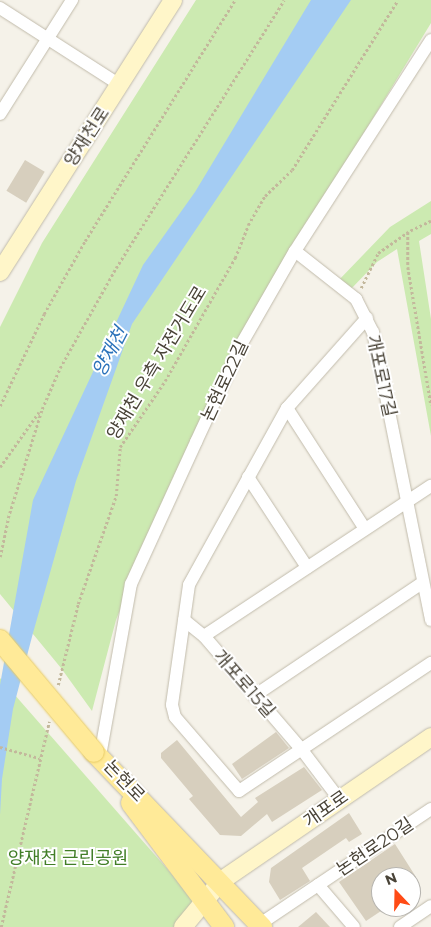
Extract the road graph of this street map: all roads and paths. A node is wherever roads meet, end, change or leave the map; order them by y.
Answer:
1 (72, 0) edge
2 (173, 0) edge
3 (235, 0) edge
4 (284, 0) edge
5 (398, 0) edge
6 (0, 8) edge
7 (48, 37) junction
8 (431, 40) edge
9 (120, 85) junction
10 (0, 114) edge
11 (431, 221) edge
12 (408, 232) junction
13 (295, 251) junction
14 (0, 272) edge
15 (356, 299) junction
16 (367, 318) junction
17 (431, 405) edge
18 (0, 406) edge
19 (287, 408) junction
20 (42, 409) junction
21 (0, 467) edge
22 (248, 477) junction
23 (431, 486) edge
24 (406, 502) junction
25 (365, 529) junction
26 (0, 557) edge
27 (307, 567) junction
28 (422, 583) junction
29 (184, 620) junction
30 (431, 620) edge
31 (204, 636) junction
32 (0, 640) edge
33 (431, 663) edge
34 (56, 694) dead end
35 (254, 696) junction
36 (52, 712) dead end
37 (431, 737) edge
38 (0, 747) edge
39 (302, 750) junction
40 (97, 754) junction
41 (40, 758) junction
42 (339, 799) junction
43 (431, 809) edge
44 (221, 881) junction
45 (318, 885) junction
46 (206, 903) junction
47 (428, 912) edge
48 (261, 926) edge
49 (2, 927) edge
50 (183, 927) edge
51 (224, 927) edge
52 (354, 927) edge
53 (400, 927) edge

1 - 7 street
2 - 9 street, 양재천로
3 - 18 path
4 - 20 path
5 - 34 path, 양재천 우측 자전거도로
6 - 7 street
7 - 9 street
7 - 10 street
8 - 13 street, 논현로22길
9 - 14 street, 양재천로
11 - 12 path
12 - 15 path
12 - 17 path
13 - 15 street, 개포로17길
13 - 40 street, 논현로22길
15 - 16 street, 개포로17길
16 - 19 street
16 - 24 street, 개포로17길
19 - 22 street
19 - 25 street
20 - 21 path
20 - 26 path
22 - 27 street
22 - 29 street
23 - 24 street
24 - 25 street
24 - 28 street, 개포로17길
25 - 27 street
27 - 31 street
28 - 30 street, 개포로17길
28 - 35 street
29 - 31 street, 개포로15길
29 - 39 street
31 - 35 street, 개포로15길
32 - 40 main road, bridge
33 - 39 street
35 - 39 street, 개포로15길
36 - 41 path
37 - 42 street, 개포로
38 - 41 path
39 - 42 street, 개포로15길
40 - 44 main road, 논현로
40 - 46 main road, 논현로
41 - 49 path
42 - 44 street, 개포로
43 - 45 street, 논현로20길
44 - 46 street
44 - 48 main road, 논현로
45 - 48 street, 논현로20길
45 - 52 street, 논현로20길
46 - 50 street
46 - 51 main road, 논현로
47 - 53 street

